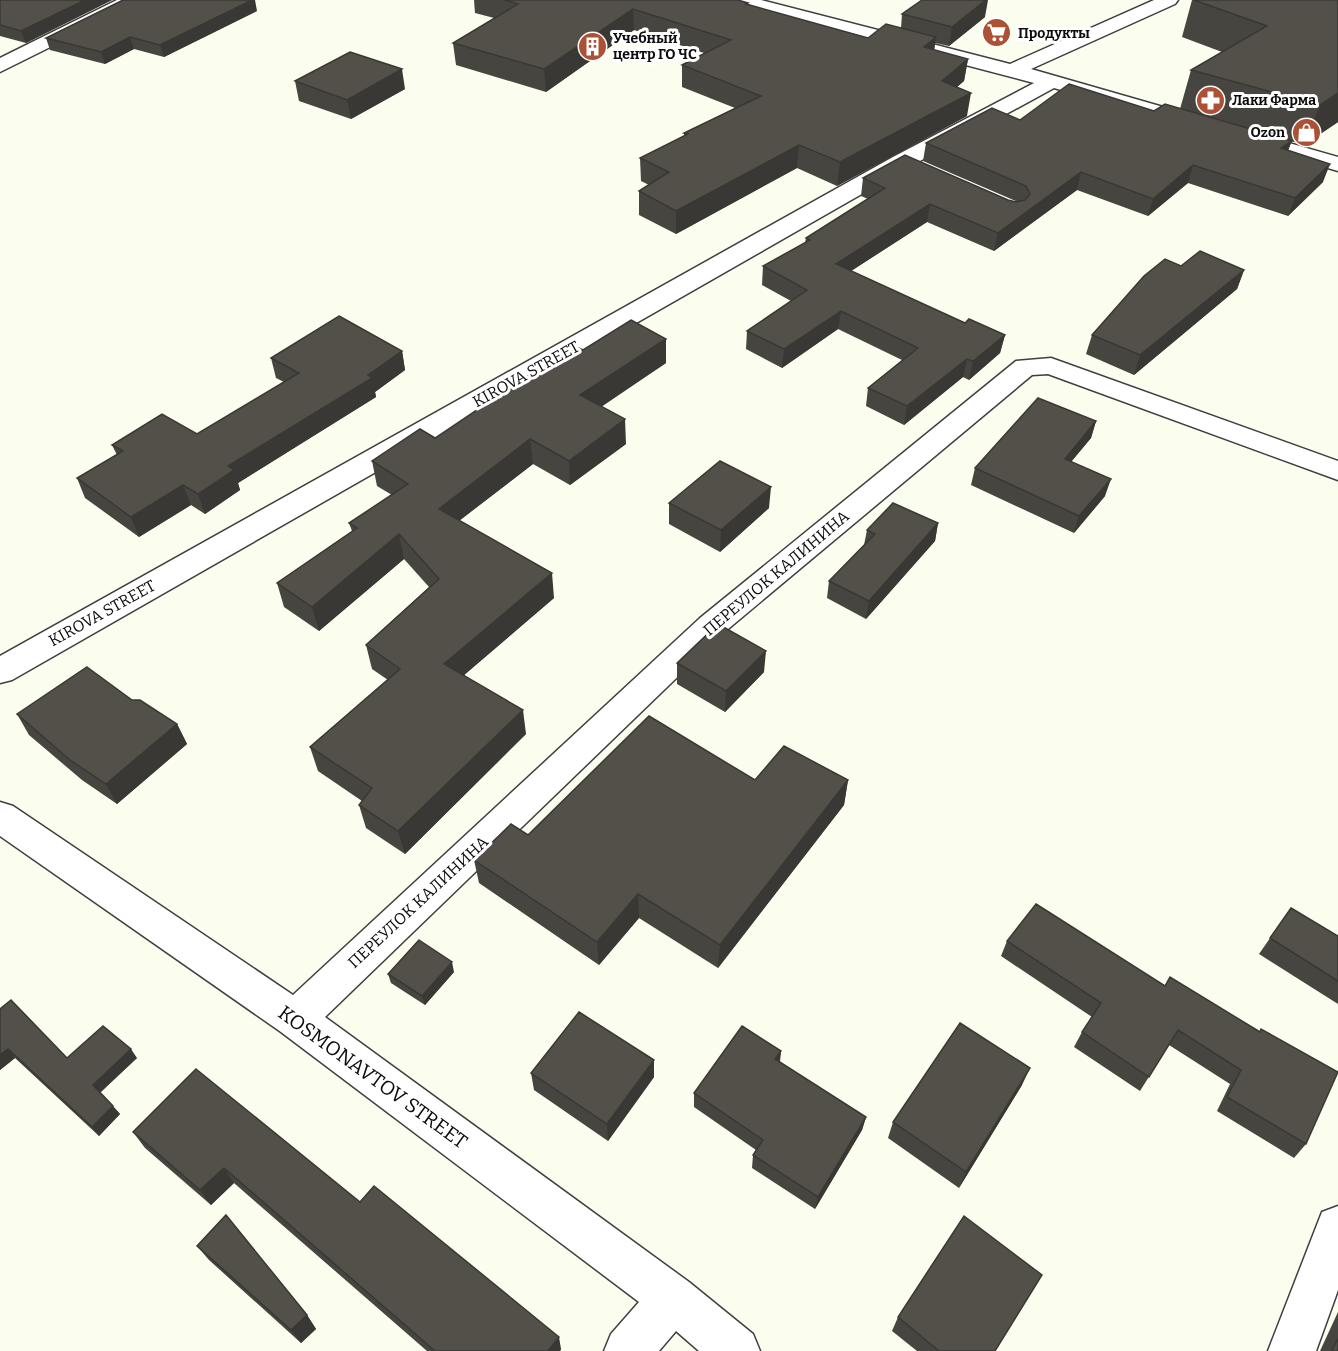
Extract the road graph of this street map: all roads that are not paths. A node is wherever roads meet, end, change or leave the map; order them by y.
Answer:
1 (131, 0) edge
2 (739, 0) edge
3 (1169, 0) edge
4 (0, 66) edge
5 (1012, 70) junction
6 (1053, 81) junction
7 (1338, 164) edge
8 (1338, 471) edge
9 (0, 671) edge
10 (0, 817) edge
11 (295, 1019) junction
12 (1338, 1228) edge
13 (673, 1298) junction
14 (628, 1351) edge
15 (736, 1351) edge
16 (1292, 1351) edge

1 - 4 street
2 - 5 street
3 - 5 street
5 - 6 street
6 - 7 street
6 - 9 street, KIROVA STREET
8 - 11 street, ПЕРЕУЛОК КАЛИНИНА
10 - 11 street, KOSMONAVTOV STREET
11 - 13 street, KOSMONAVTOV STREET
12 - 16 street
13 - 14 street
13 - 15 street, KOSMONAVTOV STREET

